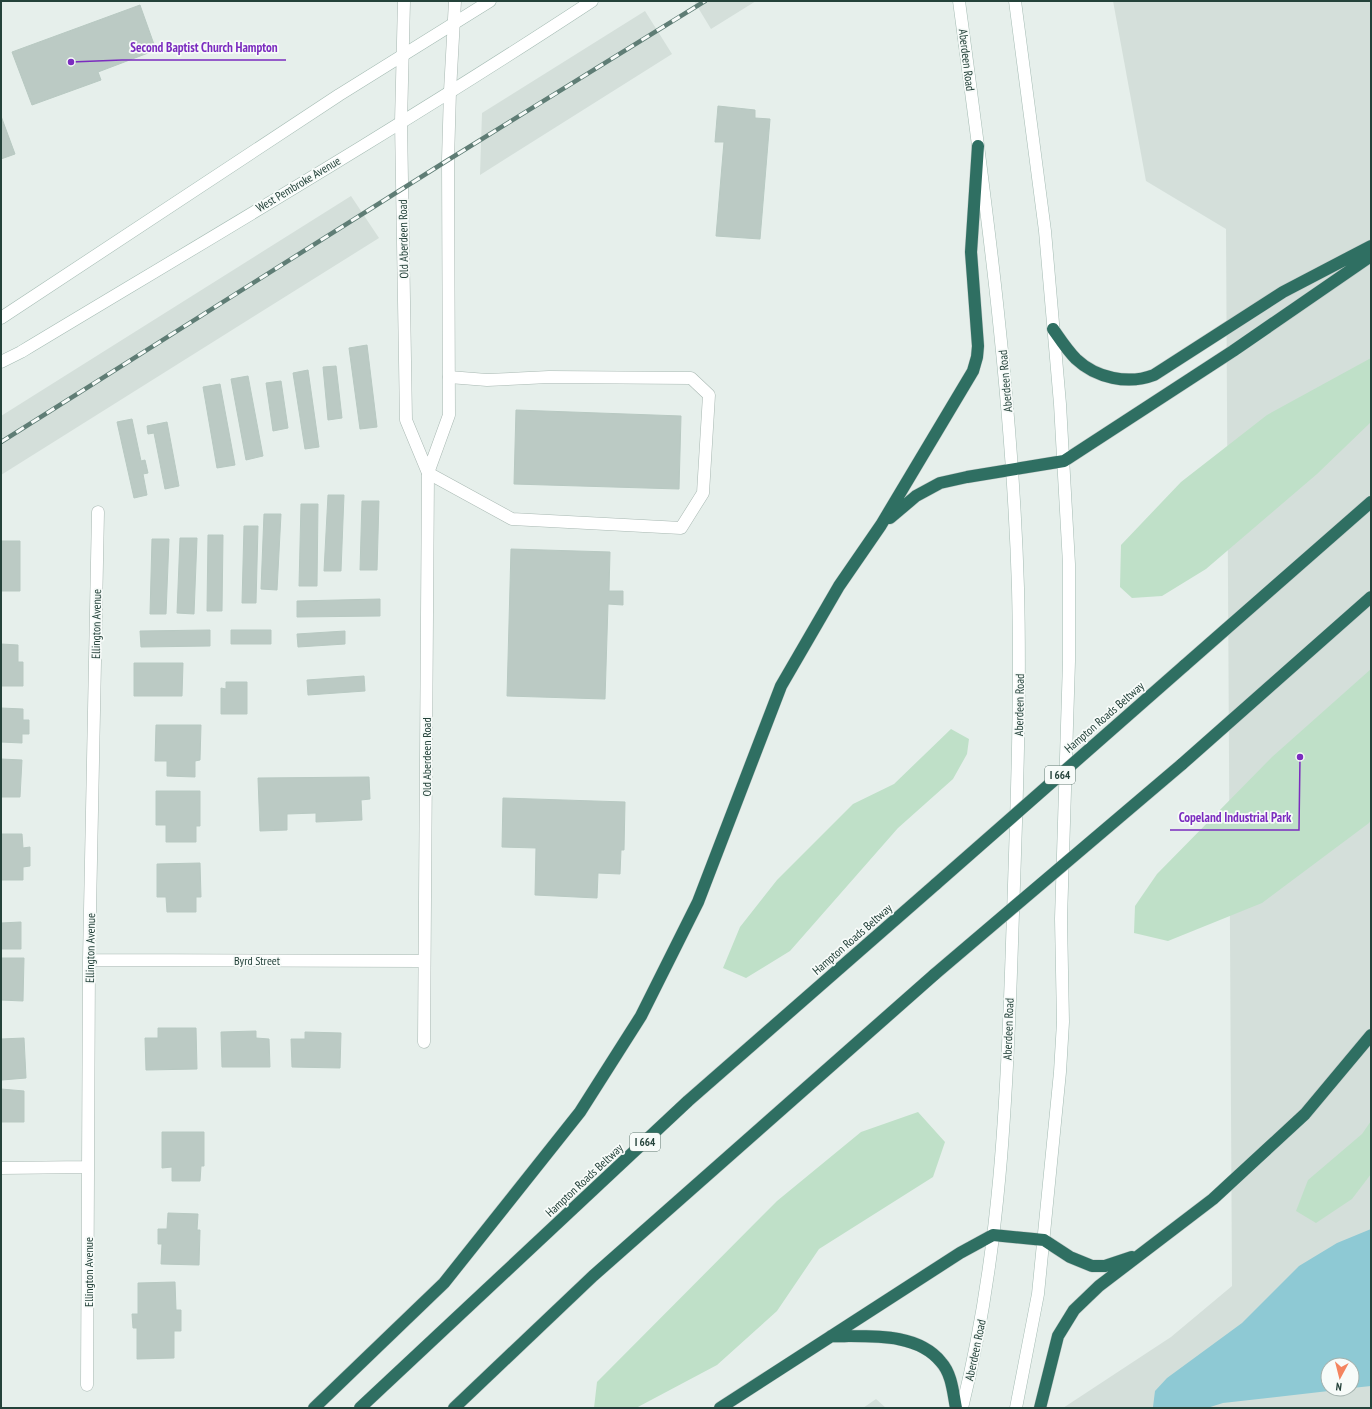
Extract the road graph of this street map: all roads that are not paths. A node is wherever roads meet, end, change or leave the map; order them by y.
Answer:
1 (404, 1) edge
2 (455, 1) edge
3 (490, 1) edge
4 (592, 1) edge
5 (960, 1) edge
6 (1015, 1) edge
7 (454, 24) junction
8 (402, 55) junction
9 (450, 92) junction
10 (401, 122) junction
11 (978, 146) junction
12 (1371, 246) edge
13 (1371, 256) edge
14 (1, 318) edge
15 (1053, 329) junction
16 (1, 362) edge
17 (449, 377) junction
18 (1064, 461) junction
19 (1012, 470) junction
20 (428, 473) junction
21 (1371, 502) edge
22 (98, 512) dead end
23 (881, 525) junction
24 (1371, 597) edge
25 (89, 960) junction
26 (424, 961) junction
27 (1371, 1035) edge
28 (424, 1042) dead end
29 (88, 1167) junction
30 (1, 1168) edge
31 (993, 1235) junction
32 (1044, 1240) junction
33 (1141, 1254) junction
34 (831, 1336) junction
35 (88, 1385) dead end
36 (314, 1408) edge
37 (360, 1408) edge
38 (454, 1408) edge
39 (720, 1408) edge
40 (956, 1408) edge
41 (962, 1408) edge
42 (1016, 1408) edge
43 (1040, 1408) edge

1 - 8 main road, Old Aberdeen Road
2 - 7 main road, Old Aberdeen Road
3 - 7 main road
4 - 9 main road, West Pembroke Avenue
5 - 11 main road, Aberdeen Road
6 - 15 main road
7 - 8 main road
7 - 9 main road, Old Aberdeen Road
8 - 10 main road, Old Aberdeen Road
8 - 14 main road
9 - 10 main road, West Pembroke Avenue
9 - 17 main road, Old Aberdeen Road
10 - 16 main road, West Pembroke Avenue
10 - 20 main road, Old Aberdeen Road
11 - 19 main road, Aberdeen Road
11 - 23 highway
12 - 15 highway
13 - 18 highway
15 - 18 main road
17 - 20 main road, Old Aberdeen Road
17 - 20 main road
18 - 19 highway
18 - 32 main road
19 - 23 highway
19 - 31 main road, Aberdeen Road
20 - 26 main road, Old Aberdeen Road
21 - 37 highway, Hampton Roads Beltway / I 664, bridge
22 - 25 main road, Ellington Avenue
23 - 36 highway
24 - 38 highway, bridge
25 - 26 main road, Byrd Street
25 - 29 main road, Ellington Avenue
26 - 28 main road, Old Aberdeen Road
27 - 33 highway
29 - 30 main road
29 - 35 main road, Ellington Avenue
31 - 32 highway
31 - 34 highway
31 - 41 main road, Aberdeen Road
32 - 33 highway
32 - 42 main road
33 - 43 highway
34 - 39 highway
34 - 40 highway

